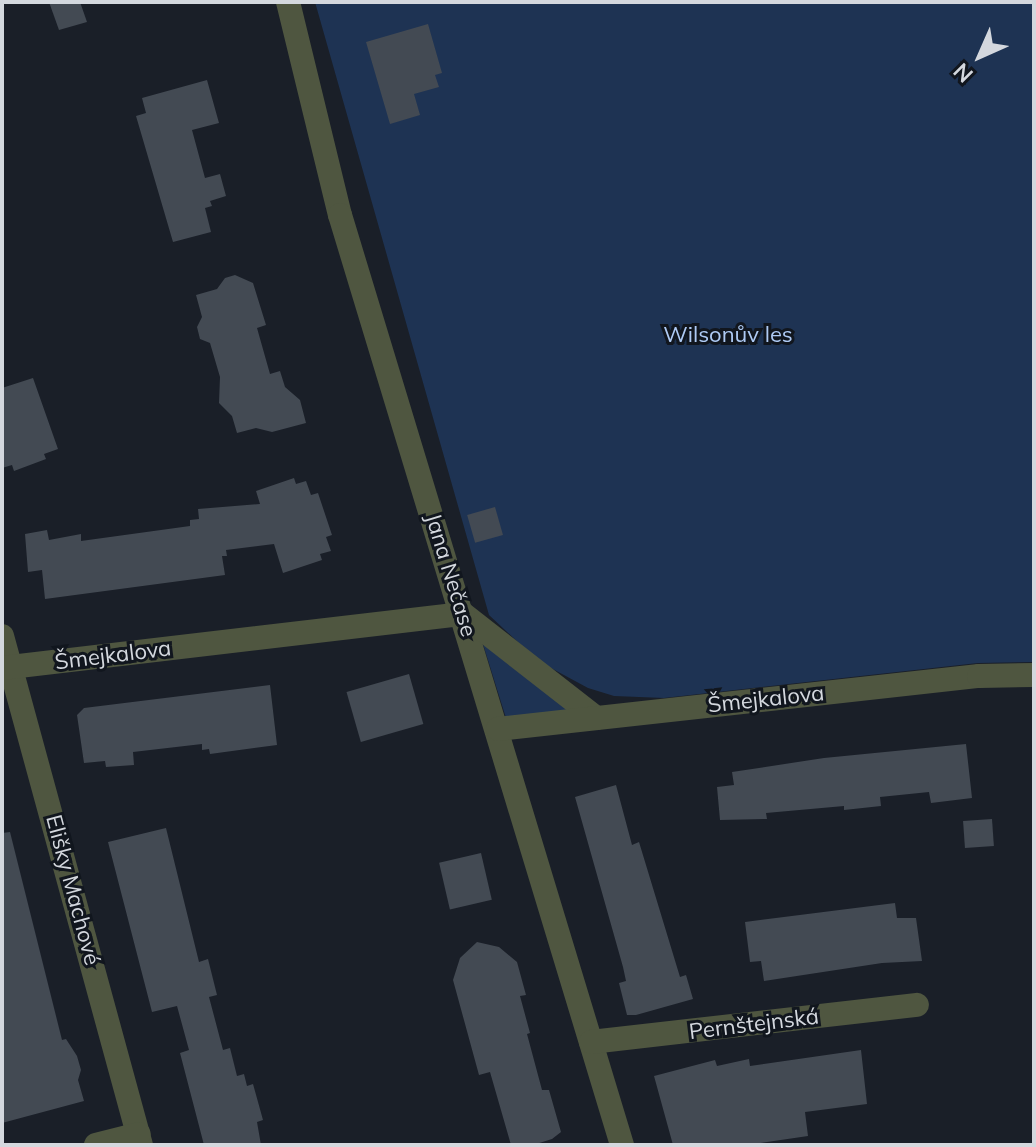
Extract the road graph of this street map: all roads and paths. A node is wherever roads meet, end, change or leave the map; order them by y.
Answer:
1 (288, 2) edge
2 (463, 614) junction
3 (2, 636) edge
4 (7, 667) edge
5 (1034, 675) edge
6 (596, 718) junction
7 (498, 729) junction
8 (917, 1005) dead end
9 (591, 1042) junction
10 (140, 1139) edge
11 (96, 1145) edge
12 (622, 1145) edge

1 - 2 street, Jana Nečase
2 - 4 street, Šmejkalova
2 - 6 street
2 - 7 street, Jana Nečase
3 - 4 street, Elišky Machové
4 - 10 street, Elišky Machové
5 - 6 street, Šmejkalova
6 - 7 street, Šmejkalova
7 - 9 street, Jana Nečase
8 - 9 street, Pernštejnská
9 - 12 street, Jana Nečase
10 - 11 street

